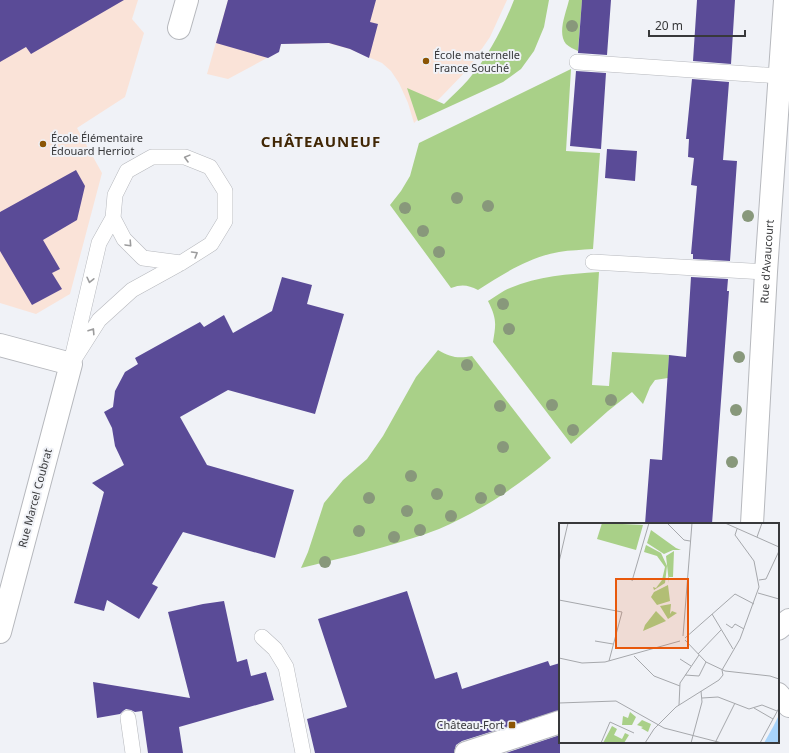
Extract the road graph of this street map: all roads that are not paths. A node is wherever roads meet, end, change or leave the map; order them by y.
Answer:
1 (187, 0) edge
2 (785, 0) edge
3 (179, 28) dead end
4 (577, 62) dead end
5 (780, 76) junction
6 (114, 218) junction
7 (181, 262) junction
8 (593, 262) dead end
9 (766, 272) junction
10 (0, 345) edge
11 (71, 364) junction
12 (752, 523) edge
13 (789, 620) edge
14 (779, 628) edge
15 (0, 632) edge
16 (262, 637) dead end
17 (779, 695) edge
18 (789, 706) edge
19 (128, 718) dead end
20 (559, 722) edge
21 (132, 753) edge
22 (303, 753) edge
23 (466, 753) edge

1 - 3 street
2 - 5 street, Rue d'Avaucourt
4 - 5 lane
5 - 9 street, Rue d'Avaucourt
6 -> 7 lane, Rue Marcel Coubrat
7 -> 6 lane, Rue Marcel Coubrat
6 -> 11 lane, Rue Marcel Coubrat
11 -> 7 lane, Rue Marcel Coubrat
8 - 9 lane
9 - 12 street, Rue d'Avaucourt
10 - 11 street
11 - 15 street, Rue Marcel Coubrat
13 - 14 street
16 - 22 lane
17 - 18 street
19 - 21 lane
20 - 23 street

